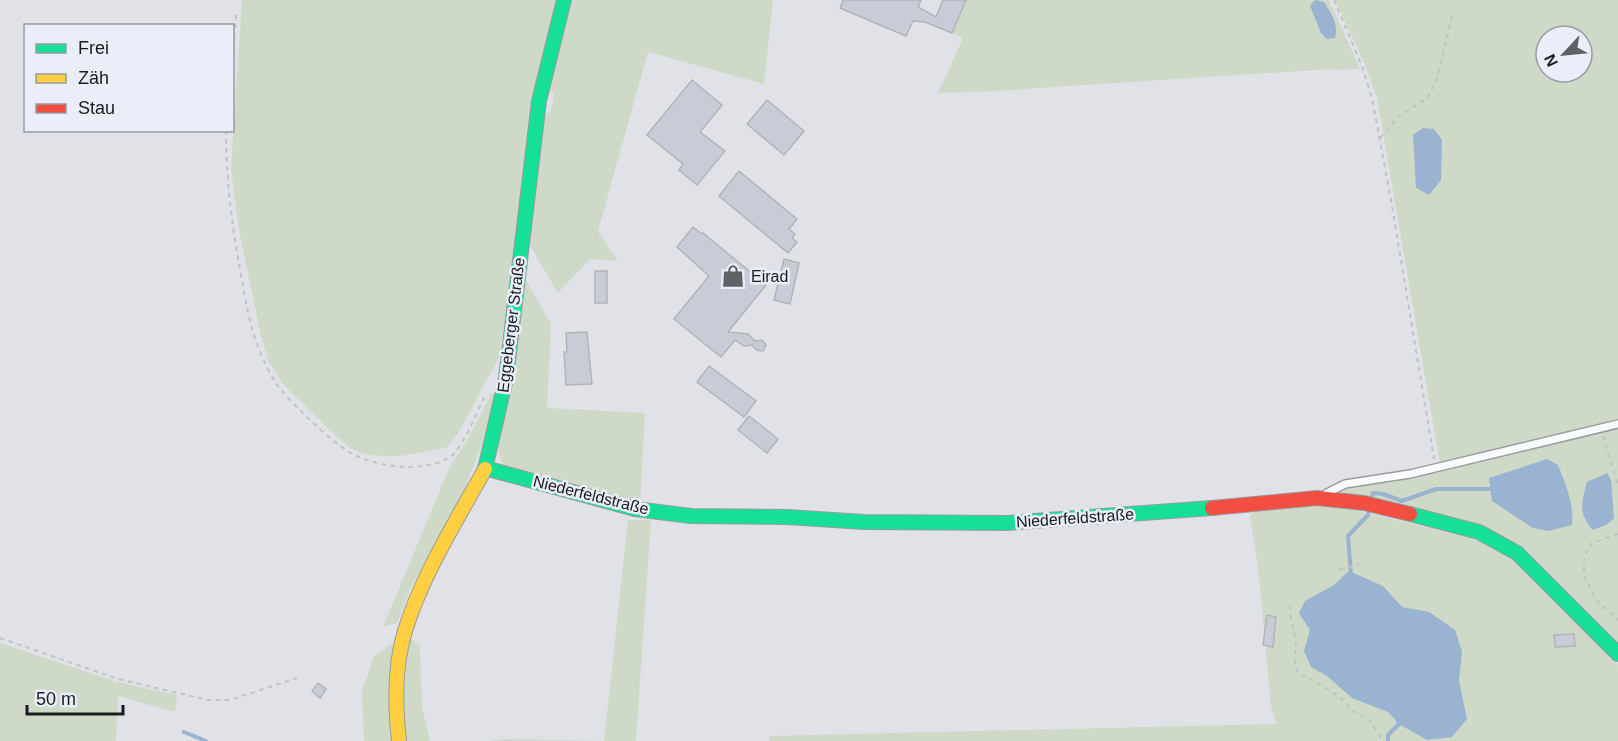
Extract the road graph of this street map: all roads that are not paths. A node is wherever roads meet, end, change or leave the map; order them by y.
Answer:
1 (564, 0) edge
2 (1618, 424) edge
3 (485, 468) junction
4 (1317, 498) junction
5 (1618, 654) edge
6 (399, 741) edge

1 - 3 street, Eggeberger Straße
2 - 4 lane
3 - 4 street, Niederfeldstraße
3 - 6 street, Eggeberger Straße
4 - 5 street, Niederfeldstraße

